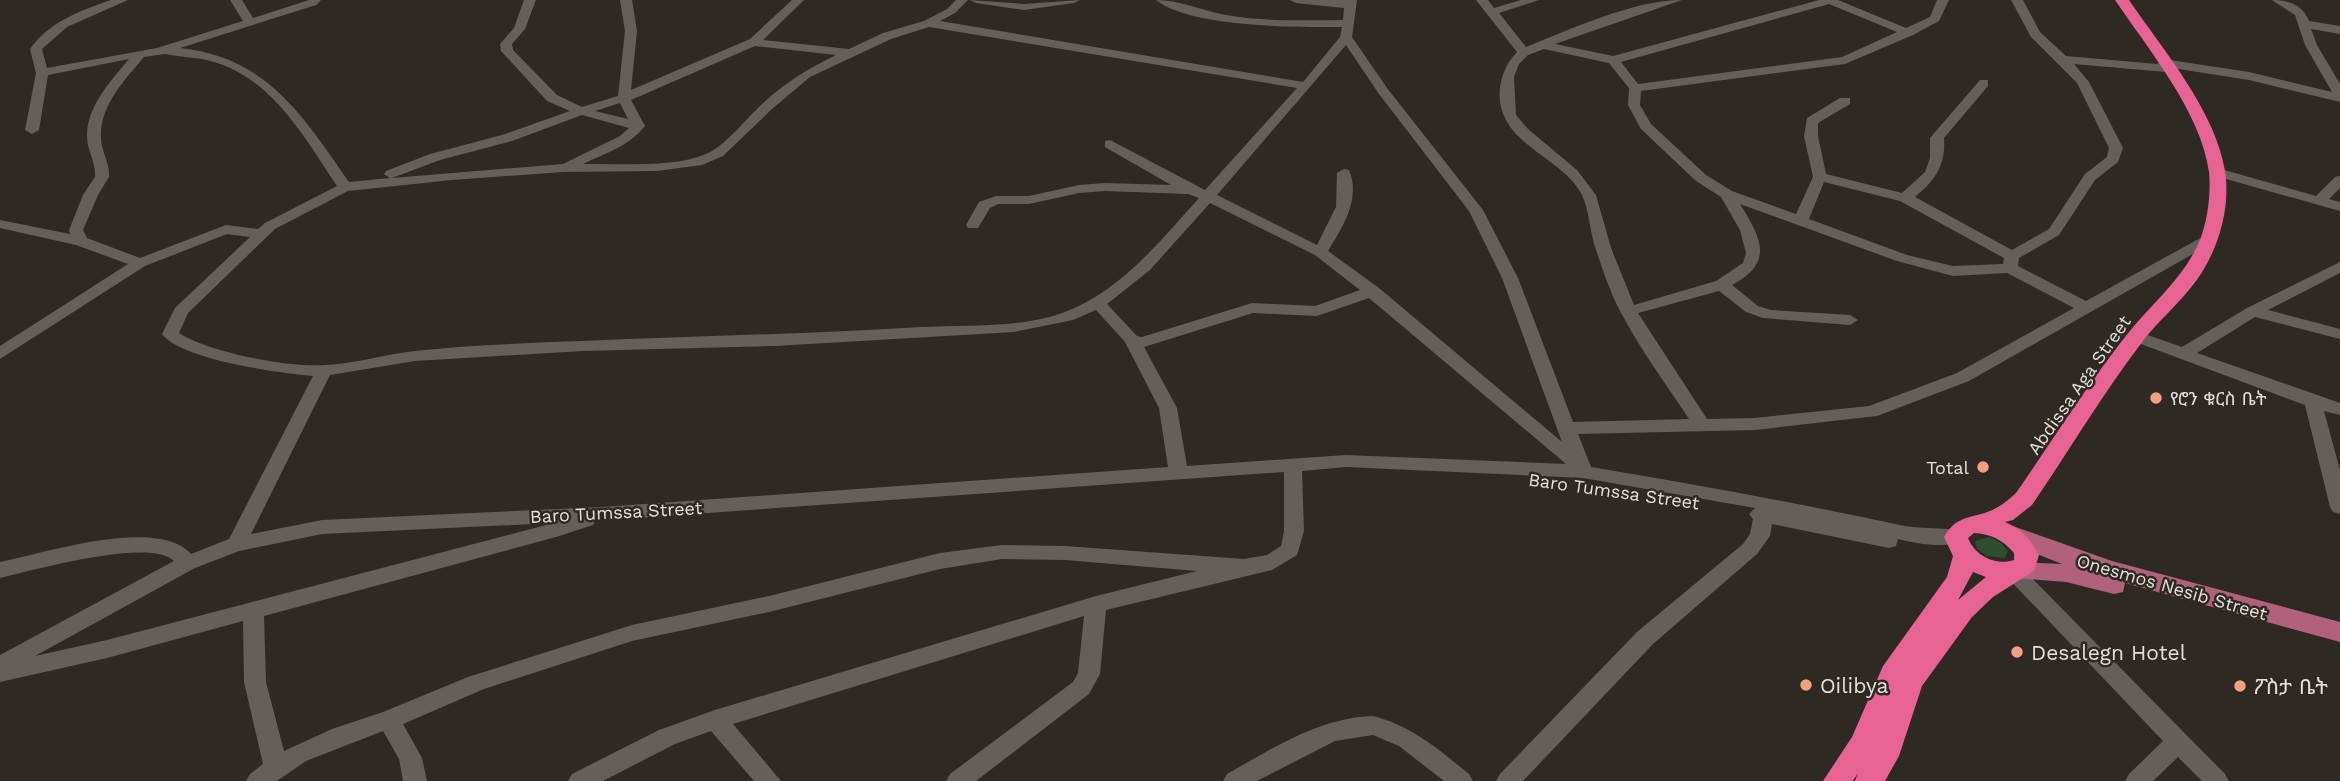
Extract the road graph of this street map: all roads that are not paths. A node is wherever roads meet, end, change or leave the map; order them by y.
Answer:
1 (122, 0) edge
2 (236, 0) edge
3 (315, 0) edge
4 (530, 0) edge
5 (626, 0) edge
6 (798, 0) edge
7 (962, 0) edge
8 (976, 0) edge
9 (1074, 0) edge
10 (1162, 0) edge
11 (1296, 0) edge
12 (1482, 0) edge
13 (1533, 0) edge
14 (1830, 0) edge
15 (1943, 0) edge
16 (2017, 0) edge
17 (2278, 0) edge
18 (1669, 1) edge
19 (2124, 1) edge
20 (990, 3) junction
21 (1350, 3) edge
22 (951, 11) junction
23 (1492, 12) junction
24 (248, 21) junction
25 (928, 23) junction
26 (2304, 24) junction
27 (1346, 30) junction
28 (2340, 30) edge
29 (1909, 33) junction
30 (754, 42) junction
31 (1544, 45) junction
32 (159, 51) junction
33 (1524, 52) junction
34 (848, 53) junction
35 (139, 55) junction
36 (2063, 59) junction
37 (1613, 60) junction
38 (2164, 66) junction
39 (41, 73) junction
40 (1984, 83) dead end
41 (1306, 86) junction
42 (1634, 88) junction
43 (2340, 97) edge
44 (624, 98) junction
45 (1845, 101) dead end
46 (581, 111) junction
47 (638, 126) junction
48 (32, 130) dead end
49 (1110, 144) dead end
50 (563, 168) junction
51 (2217, 172) junction
52 (1344, 173) dead end
53 (1820, 177) junction
54 (2340, 180) edge
55 (363, 185) junction
56 (345, 187) junction
57 (1190, 190) junction
58 (1727, 194) junction
59 (1208, 196) junction
60 (1905, 198) junction
61 (2320, 200) junction
62 (2340, 207) edge
63 (1801, 222) junction
64 (0, 224) edge
65 (973, 225) dead end
66 (261, 234) junction
67 (2209, 239) junction
68 (80, 241) junction
69 (1320, 252) junction
70 (2011, 262) junction
71 (140, 263) junction
72 (2340, 267) edge
73 (1722, 285) junction
74 (1373, 290) junction
75 (1098, 303) junction
76 (2084, 307) junction
77 (1628, 311) junction
78 (2253, 311) junction
79 (1850, 320) dead end
80 (2340, 334) edge
81 (2136, 336) junction
82 (1132, 340) junction
83 (2185, 353) junction
84 (0, 354) edge
85 (324, 371) junction
86 (2313, 402) junction
87 (2340, 409) edge
88 (1701, 424) junction
89 (1566, 428) junction
90 (1262, 466) junction
91 (1293, 469) junction
92 (1178, 471) junction
93 (1583, 475) junction
94 (2024, 499) junction
95 (2340, 507) edge
96 (602, 514) junction
97 (1763, 515) junction
98 (1964, 542) junction
99 (236, 544) junction
100 (2018, 550) junction
101 (188, 563) junction
102 (1244, 567) junction
103 (0, 570) edge
104 (1096, 604) junction
105 (253, 611) junction
106 (2280, 622) junction
107 (2340, 632) edge
108 (2340, 643) edge
109 (0, 665) edge
110 (0, 673) edge
111 (1901, 678) junction
112 (389, 720) junction
113 (715, 720) junction
114 (2178, 743) junction
115 (1874, 750) junction
116 (267, 774) edge
117 (415, 781) edge
118 (580, 781) edge
119 (769, 781) edge
120 (958, 781) edge
121 (1235, 781) edge
122 (1461, 781) edge
123 (1508, 781) edge
124 (1837, 781) edge
125 (1869, 781) edge
126 (2137, 781) edge
127 (2217, 781) edge

1 - 39 street
2 - 24 street
3 - 24 street
4 - 46 street
5 - 44 street
6 - 30 street
7 - 22 street
8 - 20 street
9 - 20 street
10 - 27 street
11 - 21 street
12 - 23 street
13 - 23 street
14 - 29 street
14 - 37 street
15 - 29 street
16 - 36 street
17 - 26 street
18 - 31 street
19 - 38 highway, Abdissa Aga Street
20 - 22 street
21 - 27 street
22 - 25 street
23 - 33 street
24 - 32 street
25 - 34 street
25 - 41 street
26 - 28 street
26 - 43 street
27 - 41 street
27 - 89 street
29 - 42 street
30 - 34 street
30 - 44 street
31 - 33 street
31 - 37 street
32 - 35 street
32 - 56 street
33 - 77 street
34 - 50 street
35 - 39 street
35 - 68 street
36 - 38 street
36 - 70 street
37 - 42 street
38 - 43 street
38 - 51 highway, Abdissa Aga Street
39 - 48 street
40 - 60 street
41 - 59 street
42 - 58 street
44 - 46 street
44 - 47 street
45 - 53 street
46 - 47 street
46 - 55 street
47 - 50 street
49 - 57 street
50 - 55 street
51 - 61 street
51 - 67 highway, Abdissa Aga Street
52 - 69 street
53 - 60 street
53 - 63 street
54 - 61 street
55 - 56 street
56 - 66 street
57 - 59 street
57 - 65 street
58 - 63 street
58 - 73 street
59 - 69 street
59 - 75 street
60 - 70 street
61 - 62 street
63 - 70 street
64 - 68 street
66 - 71 street
66 - 85 street
67 - 76 street
67 - 81 highway, Abdissa Aga Street
68 - 71 street
69 - 74 street
70 - 76 street
71 - 84 street
72 - 78 street
73 - 77 street
73 - 79 street
74 - 82 street
74 - 93 street
75 - 82 street
75 - 85 street
76 - 88 street
77 - 88 street
78 - 80 street
78 - 83 street
81 - 83 street
81 - 94 highway, Abdissa Aga Street
82 - 92 street
83 - 86 street
85 - 99 street
86 - 87 street
86 - 95 street
88 - 89 street
89 - 93 street
90 - 91 street, Baro Tumssa Street
90 - 92 street, Baro Tumssa Street
90 - 93 street, Baro Tumssa Street
91 - 93 street, Baro Tumssa Street
91 - 102 street
92 - 96 street, Baro Tumssa Street
93 - 97 street, Baro Tumssa Street
93 - 98 street, Baro Tumssa Street
94 - 98 highway
94 - 100 highway
96 - 99 street, Baro Tumssa Street
96 - 105 street
97 - 98 street, Baro Tumssa Street
97 - 123 street
98 - 100 highway
98 - 100 highway
98 - 111 highway
99 - 101 street, Baro Tumssa Street
100 - 106 main road, Onesmos Nesib Street
100 - 111 highway
100 - 114 street
101 - 103 street
101 - 109 street, Baro Tumssa Street
102 - 104 street
102 - 112 street
104 - 113 street
104 - 120 street
105 - 110 street
105 - 116 street
106 - 107 main road, Onesmos Nesib Street
106 - 108 main road, Onesmos Nesib Street
111 - 115 highway
112 - 116 street
112 - 117 street
113 - 118 street
113 - 119 street
114 - 126 street
114 - 127 street
115 - 124 highway
115 - 125 highway
121 - 122 street

